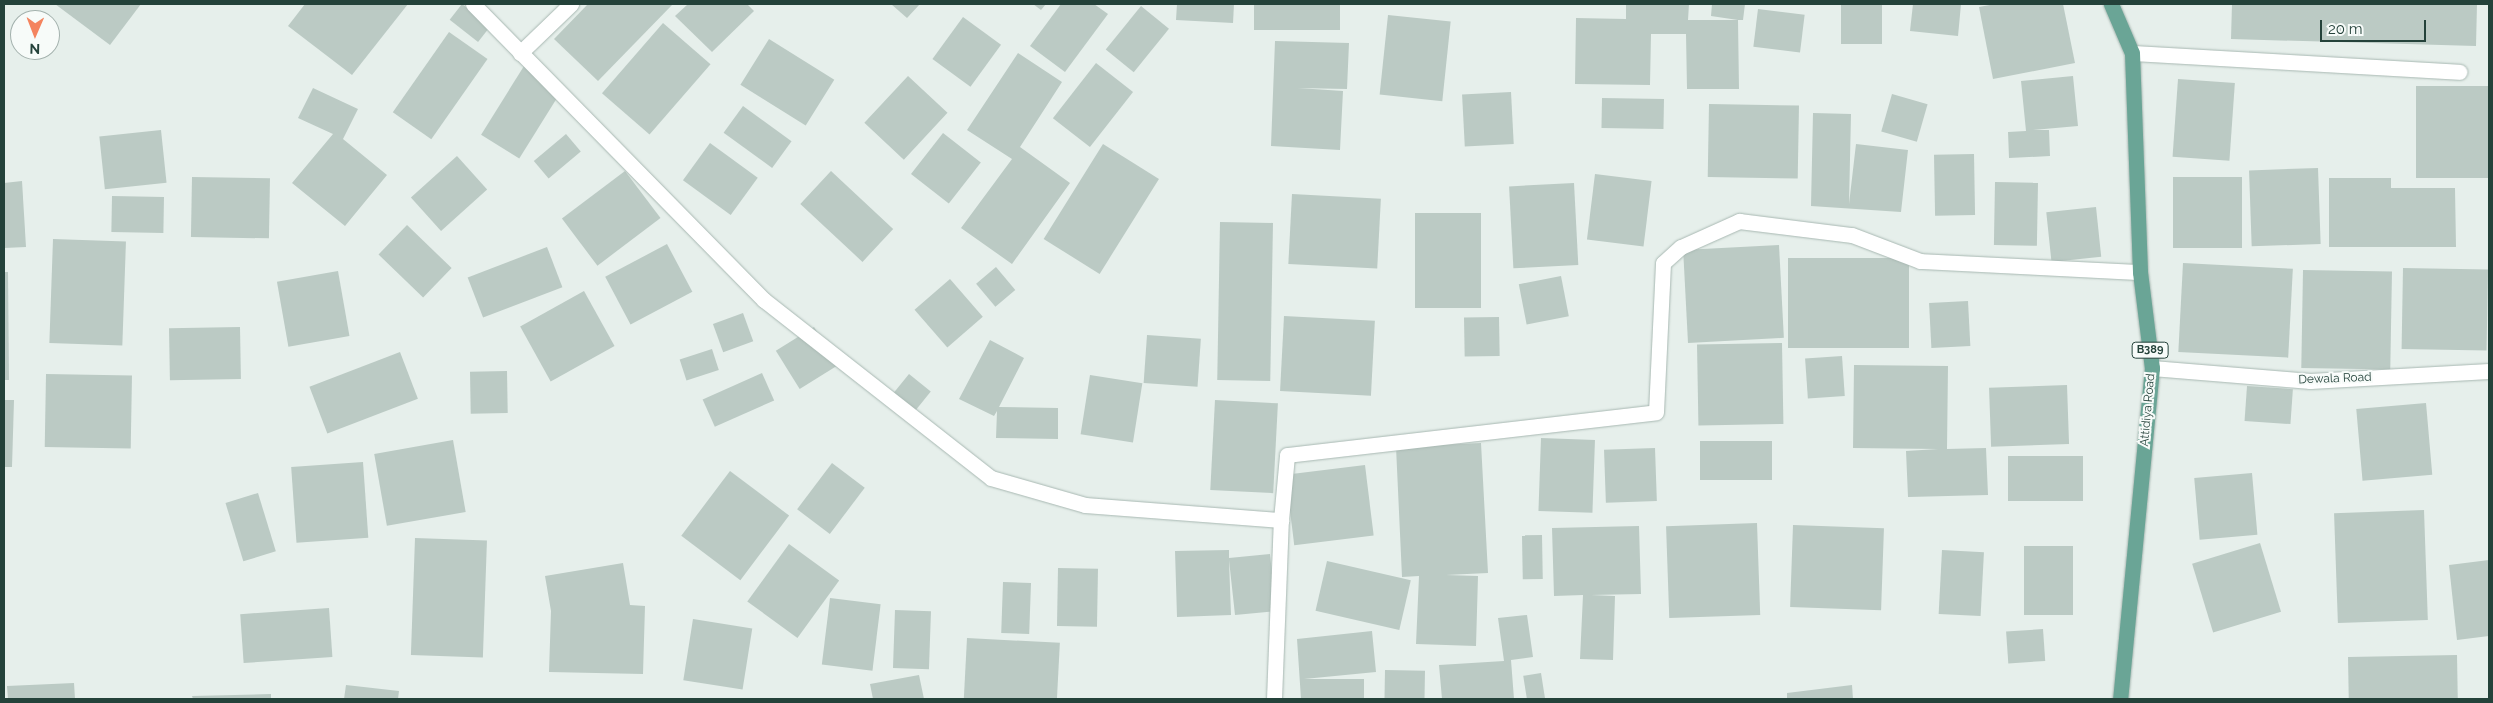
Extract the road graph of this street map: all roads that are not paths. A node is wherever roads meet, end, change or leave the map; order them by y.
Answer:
1 (473, 4) edge
2 (571, 4) edge
3 (2111, 4) edge
4 (520, 53) junction
5 (2132, 53) junction
6 (2459, 72) dead end
7 (2140, 272) junction
8 (2152, 368) junction
9 (2489, 371) edge
10 (1281, 520) junction
11 (1274, 699) edge
12 (2120, 699) edge

1 - 4 street
2 - 4 street
3 - 5 main road, Attidiya Road / B389
4 - 10 street
5 - 6 street
5 - 7 main road, Attidiya Road / B389
7 - 8 main road, Attidiya Road / B389
7 - 10 street
8 - 9 street, Dewala Road
8 - 12 main road, Attidiya Road / B389
10 - 11 street

